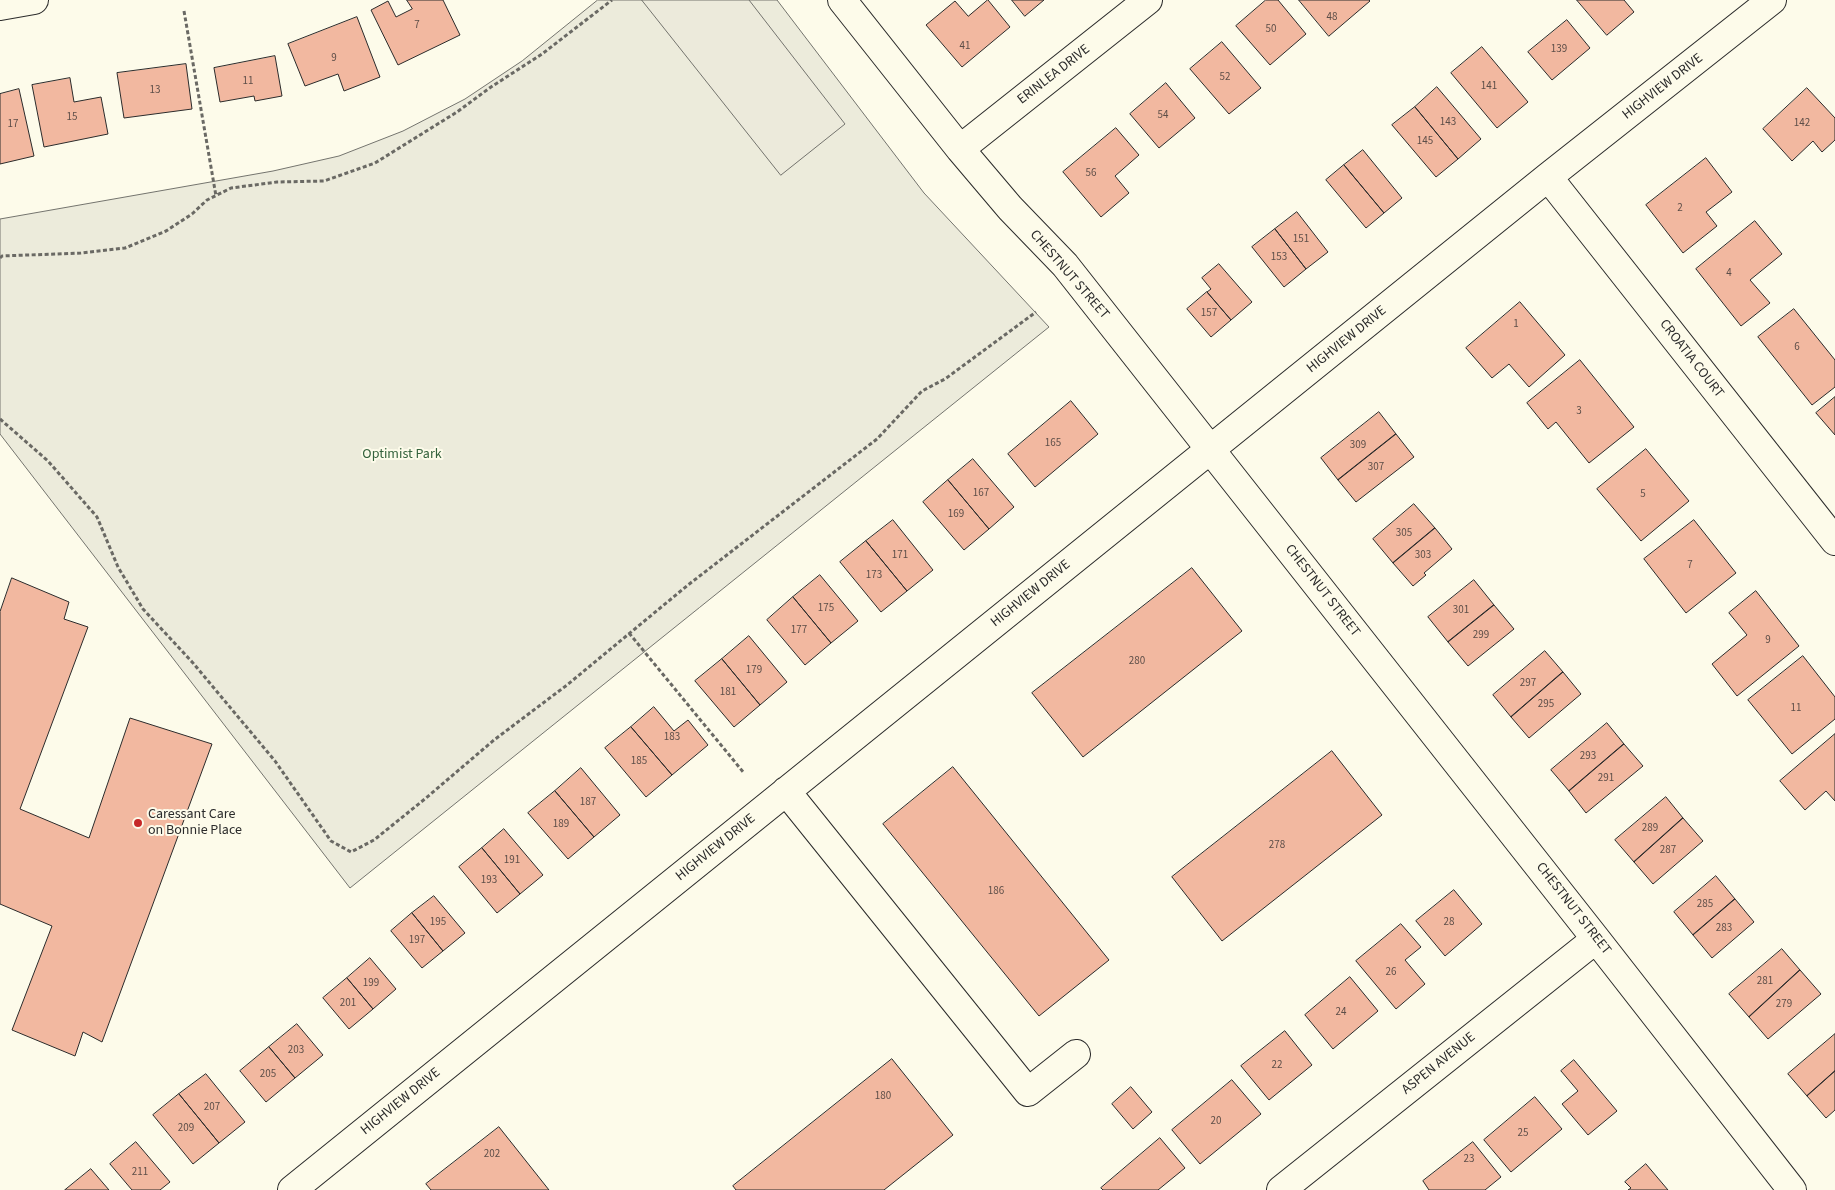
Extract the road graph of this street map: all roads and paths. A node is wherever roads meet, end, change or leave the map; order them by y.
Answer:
1 (34, 0) edge
2 (612, 0) edge
3 (842, 0) edge
4 (1148, 0) edge
5 (1772, 0) edge
6 (0, 6) edge
7 (184, 11) dead end
8 (960, 149) junction
9 (1548, 178) junction
10 (216, 196) junction
11 (0, 258) edge
12 (1036, 312) dead end
13 (0, 419) edge
14 (1211, 450) junction
15 (1835, 541) edge
16 (630, 633) junction
17 (744, 773) dead end
18 (786, 791) junction
19 (1596, 939) junction
20 (1076, 1054) dead end
21 (292, 1190) edge
22 (1281, 1190) edge
23 (1792, 1190) edge

1 - 6 street
2 - 10 path
3 - 8 street, CHESTNUT STREET
4 - 8 street, ERINLEA DRIVE
5 - 9 street, HIGHVIEW DRIVE
7 - 10 path
8 - 14 street, CHESTNUT STREET
9 - 14 street, HIGHVIEW DRIVE
9 - 15 street, CROATIA COURT
10 - 11 path
12 - 16 path
13 - 16 path
14 - 18 street, HIGHVIEW DRIVE
14 - 19 street, CHESTNUT STREET
16 - 17 path
18 - 20 street
18 - 21 street, HIGHVIEW DRIVE
19 - 22 street, ASPEN AVENUE
19 - 23 street, CHESTNUT STREET

